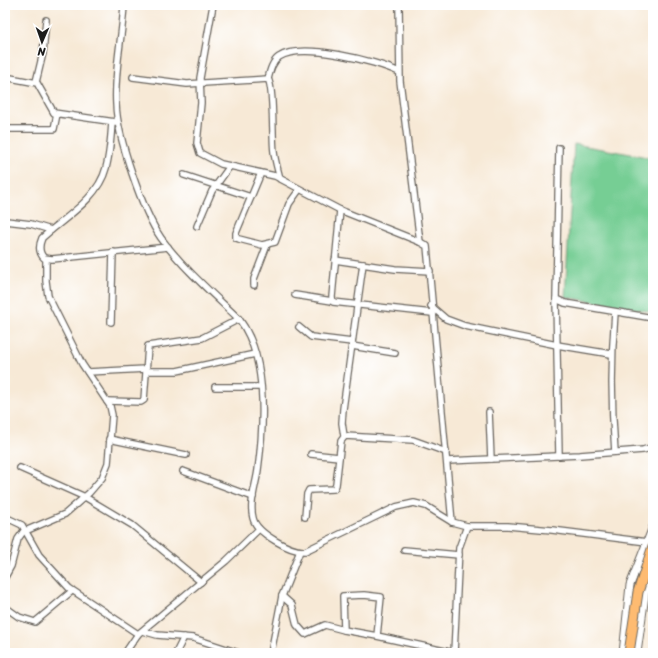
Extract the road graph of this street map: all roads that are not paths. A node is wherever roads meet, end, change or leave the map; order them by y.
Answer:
1 (124, 5) edge
2 (213, 5) edge
3 (399, 5) edge
4 (46, 20) dead end
5 (399, 72) junction
6 (5, 77) edge
7 (134, 77) dead end
8 (268, 78) junction
9 (36, 82) junction
10 (200, 83) junction
11 (57, 114) junction
12 (115, 122) junction
13 (5, 129) edge
14 (559, 148) dead end
15 (230, 166) junction
16 (261, 173) junction
17 (184, 175) dead end
18 (280, 179) junction
19 (216, 186) junction
20 (299, 190) junction
21 (251, 197) junction
22 (340, 210) junction
23 (6, 221) edge
24 (197, 226) dead end
25 (51, 230) junction
26 (420, 242) junction
27 (267, 245) junction
28 (168, 247) junction
29 (113, 252) junction
30 (46, 259) junction
31 (335, 260) junction
32 (363, 264) junction
33 (430, 271) junction
34 (254, 286) dead end
35 (295, 295) dead end
36 (556, 299) junction
37 (332, 301) junction
38 (357, 306) junction
39 (432, 306) junction
40 (614, 312) junction
41 (432, 313) junction
42 (653, 318) edge
43 (239, 319) junction
44 (111, 322) dead end
45 (299, 327) dead end
46 (352, 344) junction
47 (557, 345) junction
48 (395, 353) dead end
49 (255, 354) junction
50 (611, 354) junction
51 (146, 370) junction
52 (88, 372) junction
53 (215, 387) dead end
54 (260, 387) junction
55 (107, 401) junction
56 (489, 412) dead end
57 (344, 436) junction
58 (110, 439) junction
59 (653, 447) edge
60 (446, 452) junction
61 (615, 452) junction
62 (311, 454) dead end
63 (186, 455) dead end
64 (559, 456) junction
65 (339, 457) junction
66 (491, 459) junction
67 (447, 461) junction
68 (20, 468) dead end
69 (183, 471) dead end
70 (85, 497) junction
71 (253, 497) junction
72 (5, 517) edge
73 (305, 517) dead end
74 (452, 522) junction
75 (466, 526) junction
76 (653, 527) edge
77 (259, 529) junction
78 (26, 530) junction
79 (650, 544) edge
80 (404, 550) dead end
81 (300, 551) junction
82 (459, 555) junction
83 (653, 564) edge
84 (5, 577) edge
85 (201, 582) junction
86 (72, 591) junction
87 (629, 595) junction
88 (282, 596) junction
89 (644, 597) junction
90 (5, 607) edge
91 (344, 630) junction
92 (141, 633) junction
93 (377, 636) junction
94 (184, 637) junction
95 (125, 653) edge
96 (176, 653) edge
97 (239, 653) edge
98 (271, 653) edge
99 (454, 653) edge
100 (623, 653) edge
101 (629, 653) edge
102 (637, 653) edge

1 - 12 street
2 - 10 street
3 - 5 street
4 - 9 street
5 - 8 street
5 - 26 street
6 - 9 street
7 - 10 street
8 - 10 street
8 - 18 street
9 - 11 street
10 - 15 street
11 - 12 street
11 - 13 street
12 - 25 street
12 - 28 street
14 - 36 street
15 - 16 street
15 - 19 street
16 - 18 street
16 - 21 street
17 - 19 street
18 - 20 street
19 - 21 street
19 - 24 street
20 - 22 street
20 - 27 street
21 - 27 street
22 - 26 street
22 - 31 street
23 - 25 street
25 - 30 street
26 - 33 street
27 - 34 street
28 - 29 street
28 - 43 street
29 - 30 street
29 - 44 street
30 - 52 street
31 - 32 street
31 - 37 street
32 - 33 street
32 - 38 street
33 - 39 street
35 - 37 street
36 - 40 street
36 - 47 street
37 - 38 street
38 - 41 street
38 - 46 street
39 - 41 street
39 - 47 street
40 - 42 street
40 - 50 street
41 - 60 street
43 - 49 street
43 - 51 street
45 - 46 street
46 - 48 street
46 - 57 street
47 - 50 street
47 - 64 street
49 - 51 street
49 - 54 street
50 - 61 street
51 - 52 street
51 - 55 street
52 - 55 street
53 - 54 street
54 - 71 street
55 - 58 street
56 - 66 street
57 - 60 street
57 - 65 street
58 - 63 street
58 - 70 street
59 - 61 street
60 - 67 street
61 - 64 street
62 - 65 street
64 - 66 street
65 - 73 street
66 - 67 street
67 - 74 street
68 - 70 street
69 - 71 street
70 - 78 street
70 - 85 street
71 - 77 street
72 - 78 street
74 - 75 street
74 - 81 street
75 - 79 street
75 - 82 street
76 - 79 street
77 - 81 street
77 - 85 street
78 - 84 street
78 - 86 street
79 - 87 street
79 - 101 main road, bridge
80 - 82 street
81 - 88 street
82 - 99 street
83 - 89 street
85 - 92 street
86 - 90 street
86 - 92 street
87 - 89 street
87 - 100 street
88 - 91 street
88 - 98 street
89 - 102 street
91 - 93 street
91 - 93 street
92 - 94 street
92 - 95 street
93 - 99 street
94 - 96 street
94 - 97 street

